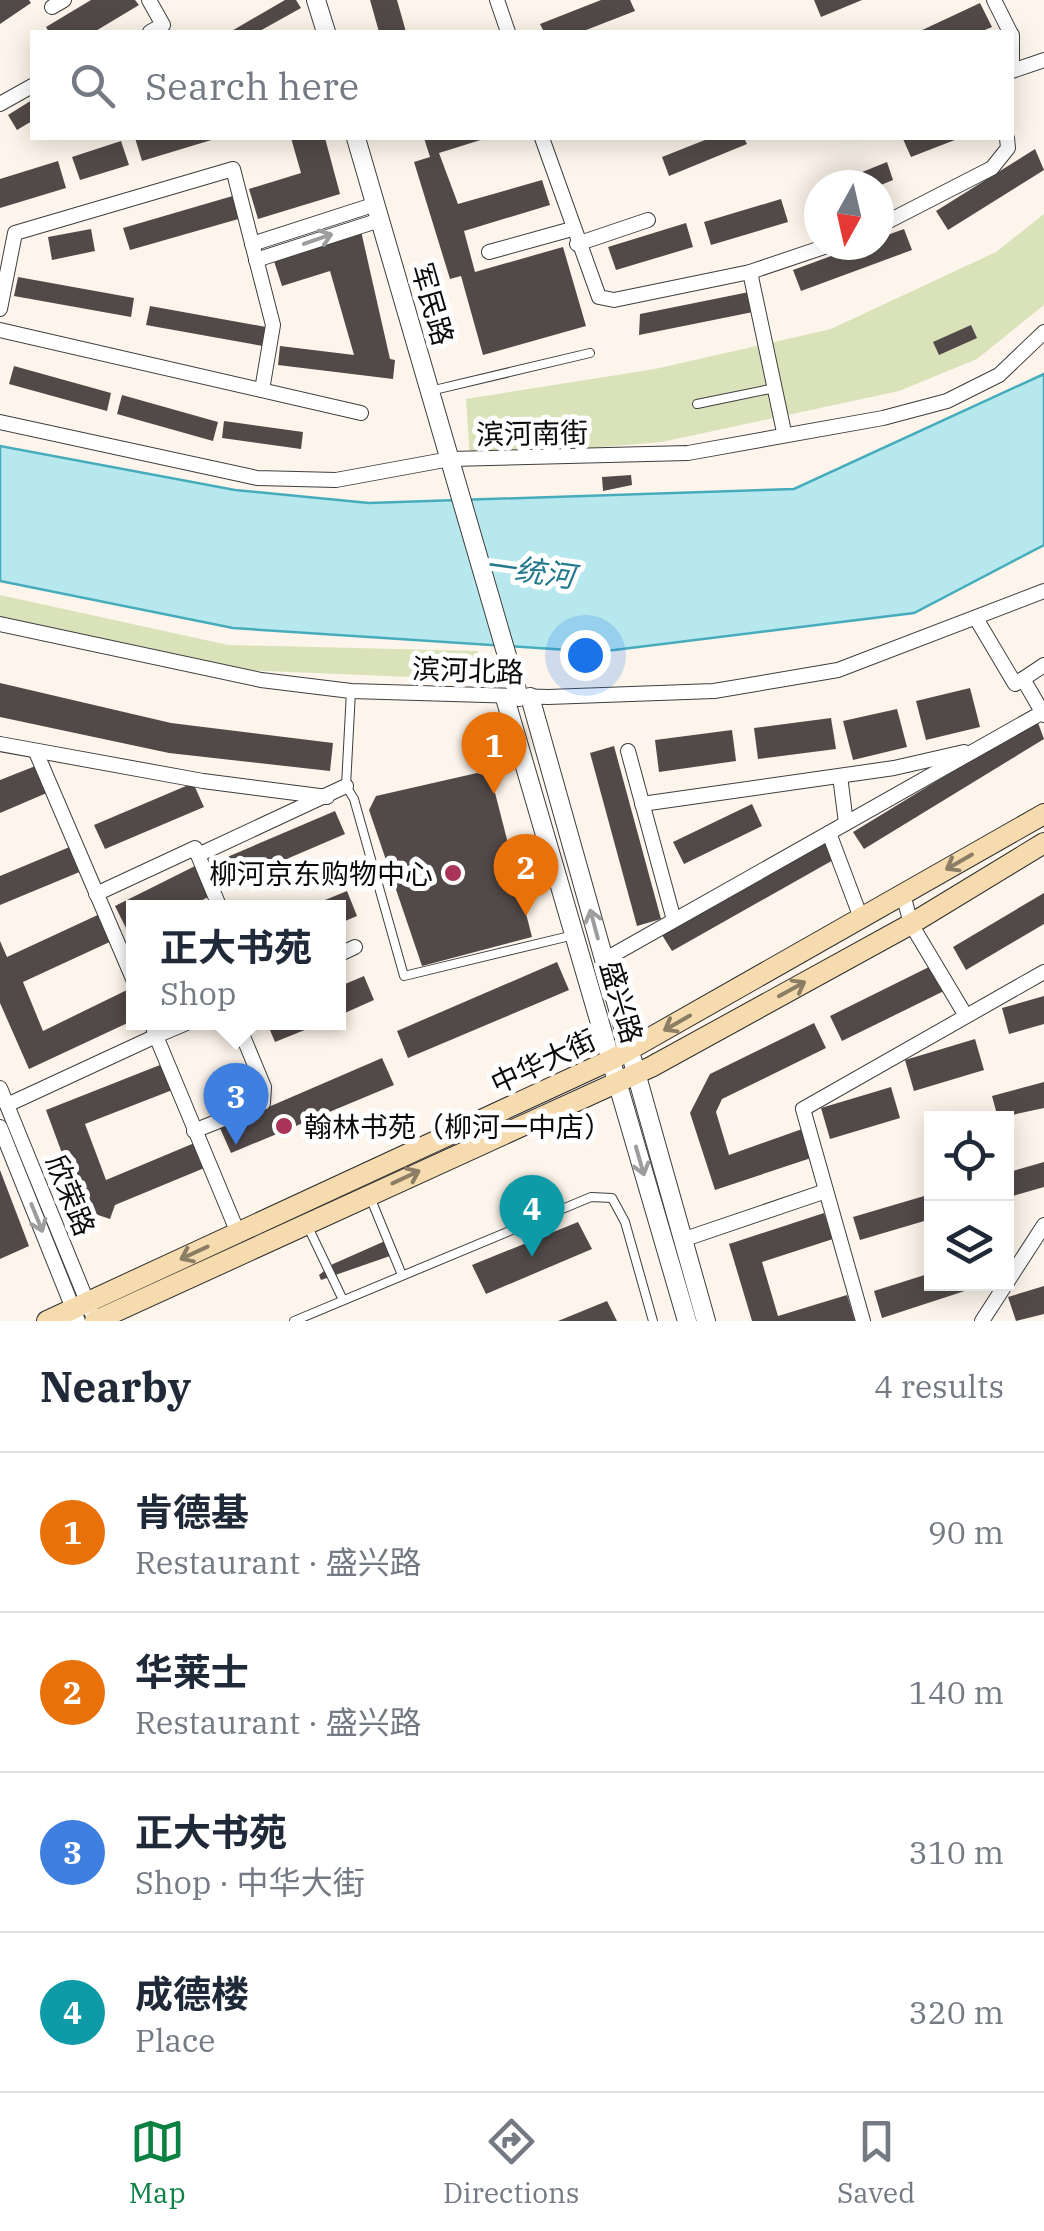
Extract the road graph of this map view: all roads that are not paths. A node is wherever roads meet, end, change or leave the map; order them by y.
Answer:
1 (149, 0) edge
2 (316, 0) edge
3 (497, 0) edge
4 (994, 0) edge
5 (154, 30) edge
6 (325, 30) edge
7 (507, 30) edge
8 (1009, 30) edge
9 (1044, 60) edge
10 (1014, 70) edge
11 (30, 87) edge
12 (0, 104) edge
13 (361, 140) edge
14 (543, 140) edge
15 (1006, 140) edge
16 (378, 212) junction
17 (894, 218) edge
18 (648, 220) dead end
19 (575, 236) junction
20 (252, 244) junction
21 (489, 252) dead end
22 (804, 254) edge
23 (256, 260) junction
24 (750, 272) junction
25 (0, 309) edge
26 (0, 330) edge
27 (1044, 332) edge
28 (590, 352) dead end
29 (775, 388) junction
30 (262, 390) junction
31 (430, 391) junction
32 (697, 404) dead end
33 (361, 413) dead end
34 (0, 422) edge
35 (784, 432) junction
36 (450, 459) junction
37 (1044, 591) edge
38 (977, 620) junction
39 (0, 624) edge
40 (1044, 665) edge
41 (1024, 679) junction
42 (351, 691) junction
43 (518, 697) junction
44 (1043, 713) edge
45 (0, 744) edge
46 (979, 748) junction
47 (628, 751) dead end
48 (36, 752) junction
49 (840, 776) junction
50 (346, 786) junction
51 (328, 797) junction
52 (642, 804) junction
53 (1044, 814) edge
54 (846, 823) junction
55 (829, 833) junction
56 (1044, 843) edge
57 (198, 856) junction
58 (96, 894) junction
59 (903, 894) junction
60 (217, 900) edge
61 (861, 918) junction
62 (674, 920) junction
63 (911, 924) junction
64 (574, 935) junction
65 (356, 947) dead end
66 (346, 951) edge
67 (604, 960) junction
68 (126, 963) edge
69 (1044, 972) edge
70 (966, 1016) junction
71 (152, 1030) edge
72 (154, 1030) edge
73 (240, 1030) edge
74 (620, 1055) junction
75 (626, 1077) junction
76 (0, 1088) edge
77 (7, 1105) junction
78 (0, 1127) edge
79 (194, 1131) junction
80 (365, 1184) junction
81 (826, 1191) junction
82 (302, 1214) junction
83 (1044, 1225) edge
84 (238, 1232) junction
85 (682, 1240) junction
86 (402, 1275) junction
87 (343, 1300) junction
88 (86, 1315) edge
89 (47, 1321) edge
90 (294, 1321) edge
91 (653, 1321) edge
92 (687, 1321) edge
93 (706, 1321) edge
94 (863, 1321) edge
95 (982, 1321) edge

1 - 5 street
2 - 6 street
3 - 7 street
4 - 8 street
9 - 10 street
11 - 12 street
13 - 16 street, 军民路
14 - 19 street
15 - 17 street
16 - 20 street
23 -> 16 street
16 - 31 street, 军民路
18 - 19 street
19 - 21 street
19 - 24 street
20 - 23 street
20 - 25 street
22 - 24 street
23 - 30 street
24 - 29 street
26 - 30 street
27 - 35 street, 滨河南街
28 - 31 lane
29 - 32 lane
29 - 35 street
30 - 33 street
31 - 36 street, 军民路
34 - 36 street, 滨河南街
35 - 36 street, 滨河南街
36 - 43 street, 军民路
37 - 38 street, 滨河北路
38 - 41 street
38 - 43 street, 滨河北路
39 - 42 street, 滨河北路
40 - 41 street
41 - 44 street
42 - 43 street, 滨河北路
42 - 50 lane
43 - 64 street, 盛兴路
67 -> 43 street, 盛兴路
44 - 46 street
45 - 48 street
46 - 49 street
46 - 54 street
47 - 52 street
48 - 51 street
48 - 58 street
49 - 52 street
49 - 54 street
50 - 51 street
50 - 64 lane
51 - 57 street
52 - 62 street
53 -> 59 main road, 中华大街
54 - 55 street
55 - 61 street
55 - 62 street
56 - 63 main road, 中华大街
57 - 58 street
57 - 60 street
58 - 68 street
59 - 61 main road, 中华大街
59 - 63 street
61 -> 74 main road, 中华大街
62 - 67 street
63 - 70 street
75 -> 63 main road, 中华大街
64 - 74 street, 盛兴路
65 - 66 street
67 - 74 street, 盛兴路
69 - 70 street
70 - 81 street
71 - 77 street
72 - 79 street
73 - 79 street
74 - 75 street, 盛兴路
74 - 80 main road, 中华大街
80 -> 75 main road, 中华大街
75 - 85 street, 盛兴路
75 -> 92 street, 盛兴路
76 - 77 street, 欣荣路
77 - 88 street, 欣荣路
78 -> 88 street, 欣荣路
79 - 84 street
80 - 82 main road, 中华大街
80 - 86 lane
81 - 85 street
81 - 94 street
82 - 84 main road, 中华大街
82 - 87 lane
82 - 88 main road, 中华大街
83 - 95 street
84 -> 88 main road, 中华大街
85 - 93 street, 盛兴路
86 - 87 lane
86 - 91 lane
87 - 90 lane
88 - 89 main road, 中华大街

